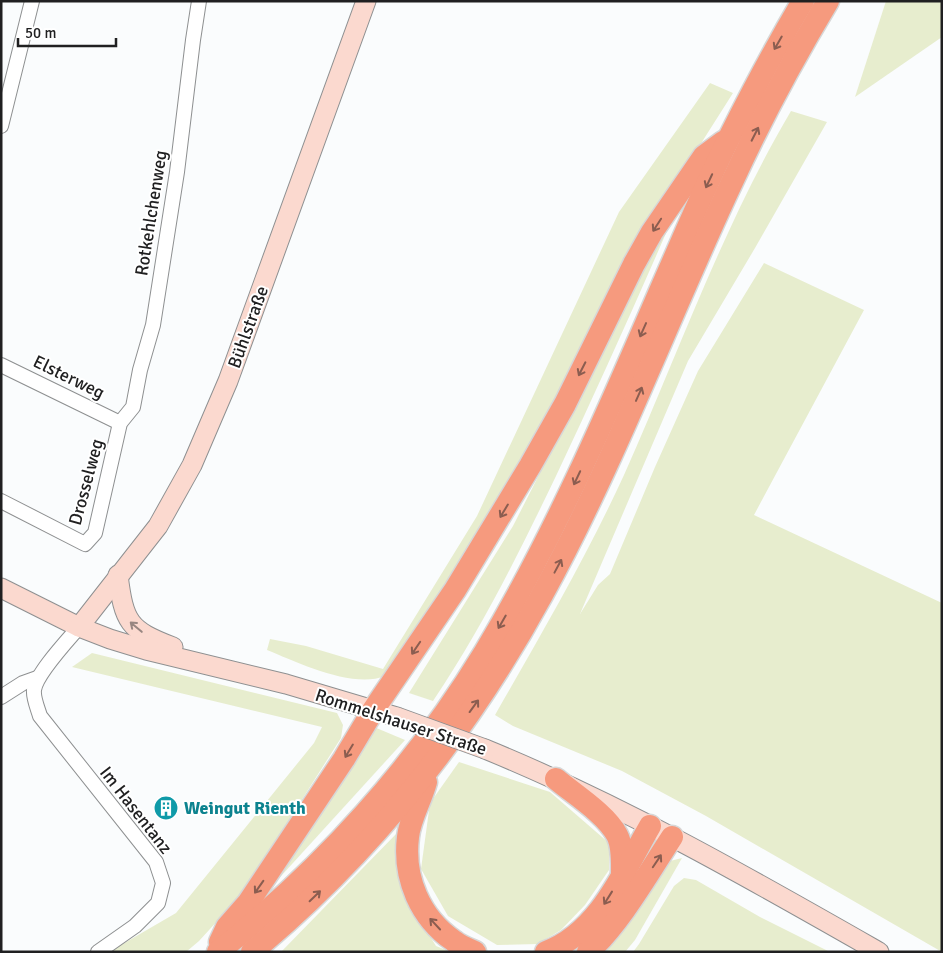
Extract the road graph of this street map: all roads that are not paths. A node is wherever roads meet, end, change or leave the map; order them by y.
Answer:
1 (32, 1) edge
2 (199, 1) edge
3 (366, 1) edge
4 (803, 1) edge
5 (828, 1) edge
6 (1, 126) edge
7 (730, 137) junction
8 (1, 365) edge
9 (120, 424) junction
10 (1, 501) edge
11 (118, 575) junction
12 (1, 588) edge
13 (79, 627) junction
14 (245, 674) junction
15 (37, 678) junction
16 (1, 698) edge
17 (374, 709) junction
18 (430, 767) junction
19 (556, 779) junction
20 (650, 826) junction
21 (672, 837) junction
22 (622, 874) junction
23 (98, 952) edge
24 (217, 952) edge
25 (252, 952) edge
26 (475, 952) edge
27 (546, 952) edge
28 (588, 952) edge
29 (879, 952) edge

1 - 6 street
2 - 9 street, Rotkehlchenweg
3 - 11 main road, Bühlstraße
4 -> 7 highway
18 -> 5 highway
7 -> 17 highway
7 -> 24 highway
8 - 9 street, Elsterweg
9 - 10 street, Drosselweg
11 - 13 main road, Bühlstraße
14 -> 11 main road
12 - 13 main road, Rommelshauser Straße
13 - 14 main road, Rommelshauser Straße
13 - 15 street
14 - 17 main road, Rommelshauser Straße
15 - 16 street
15 - 23 street, Im Hasentanz
17 - 19 main road, Rommelshauser Straße, bridge
17 -> 24 highway
25 -> 18 highway
26 -> 18 highway
19 - 20 main road, Rommelshauser Straße
19 - 22 highway
20 - 21 main road, Rommelshauser Straße
20 - 22 highway
28 -> 21 highway
21 - 29 main road, Rommelshauser Straße
22 -> 27 highway

